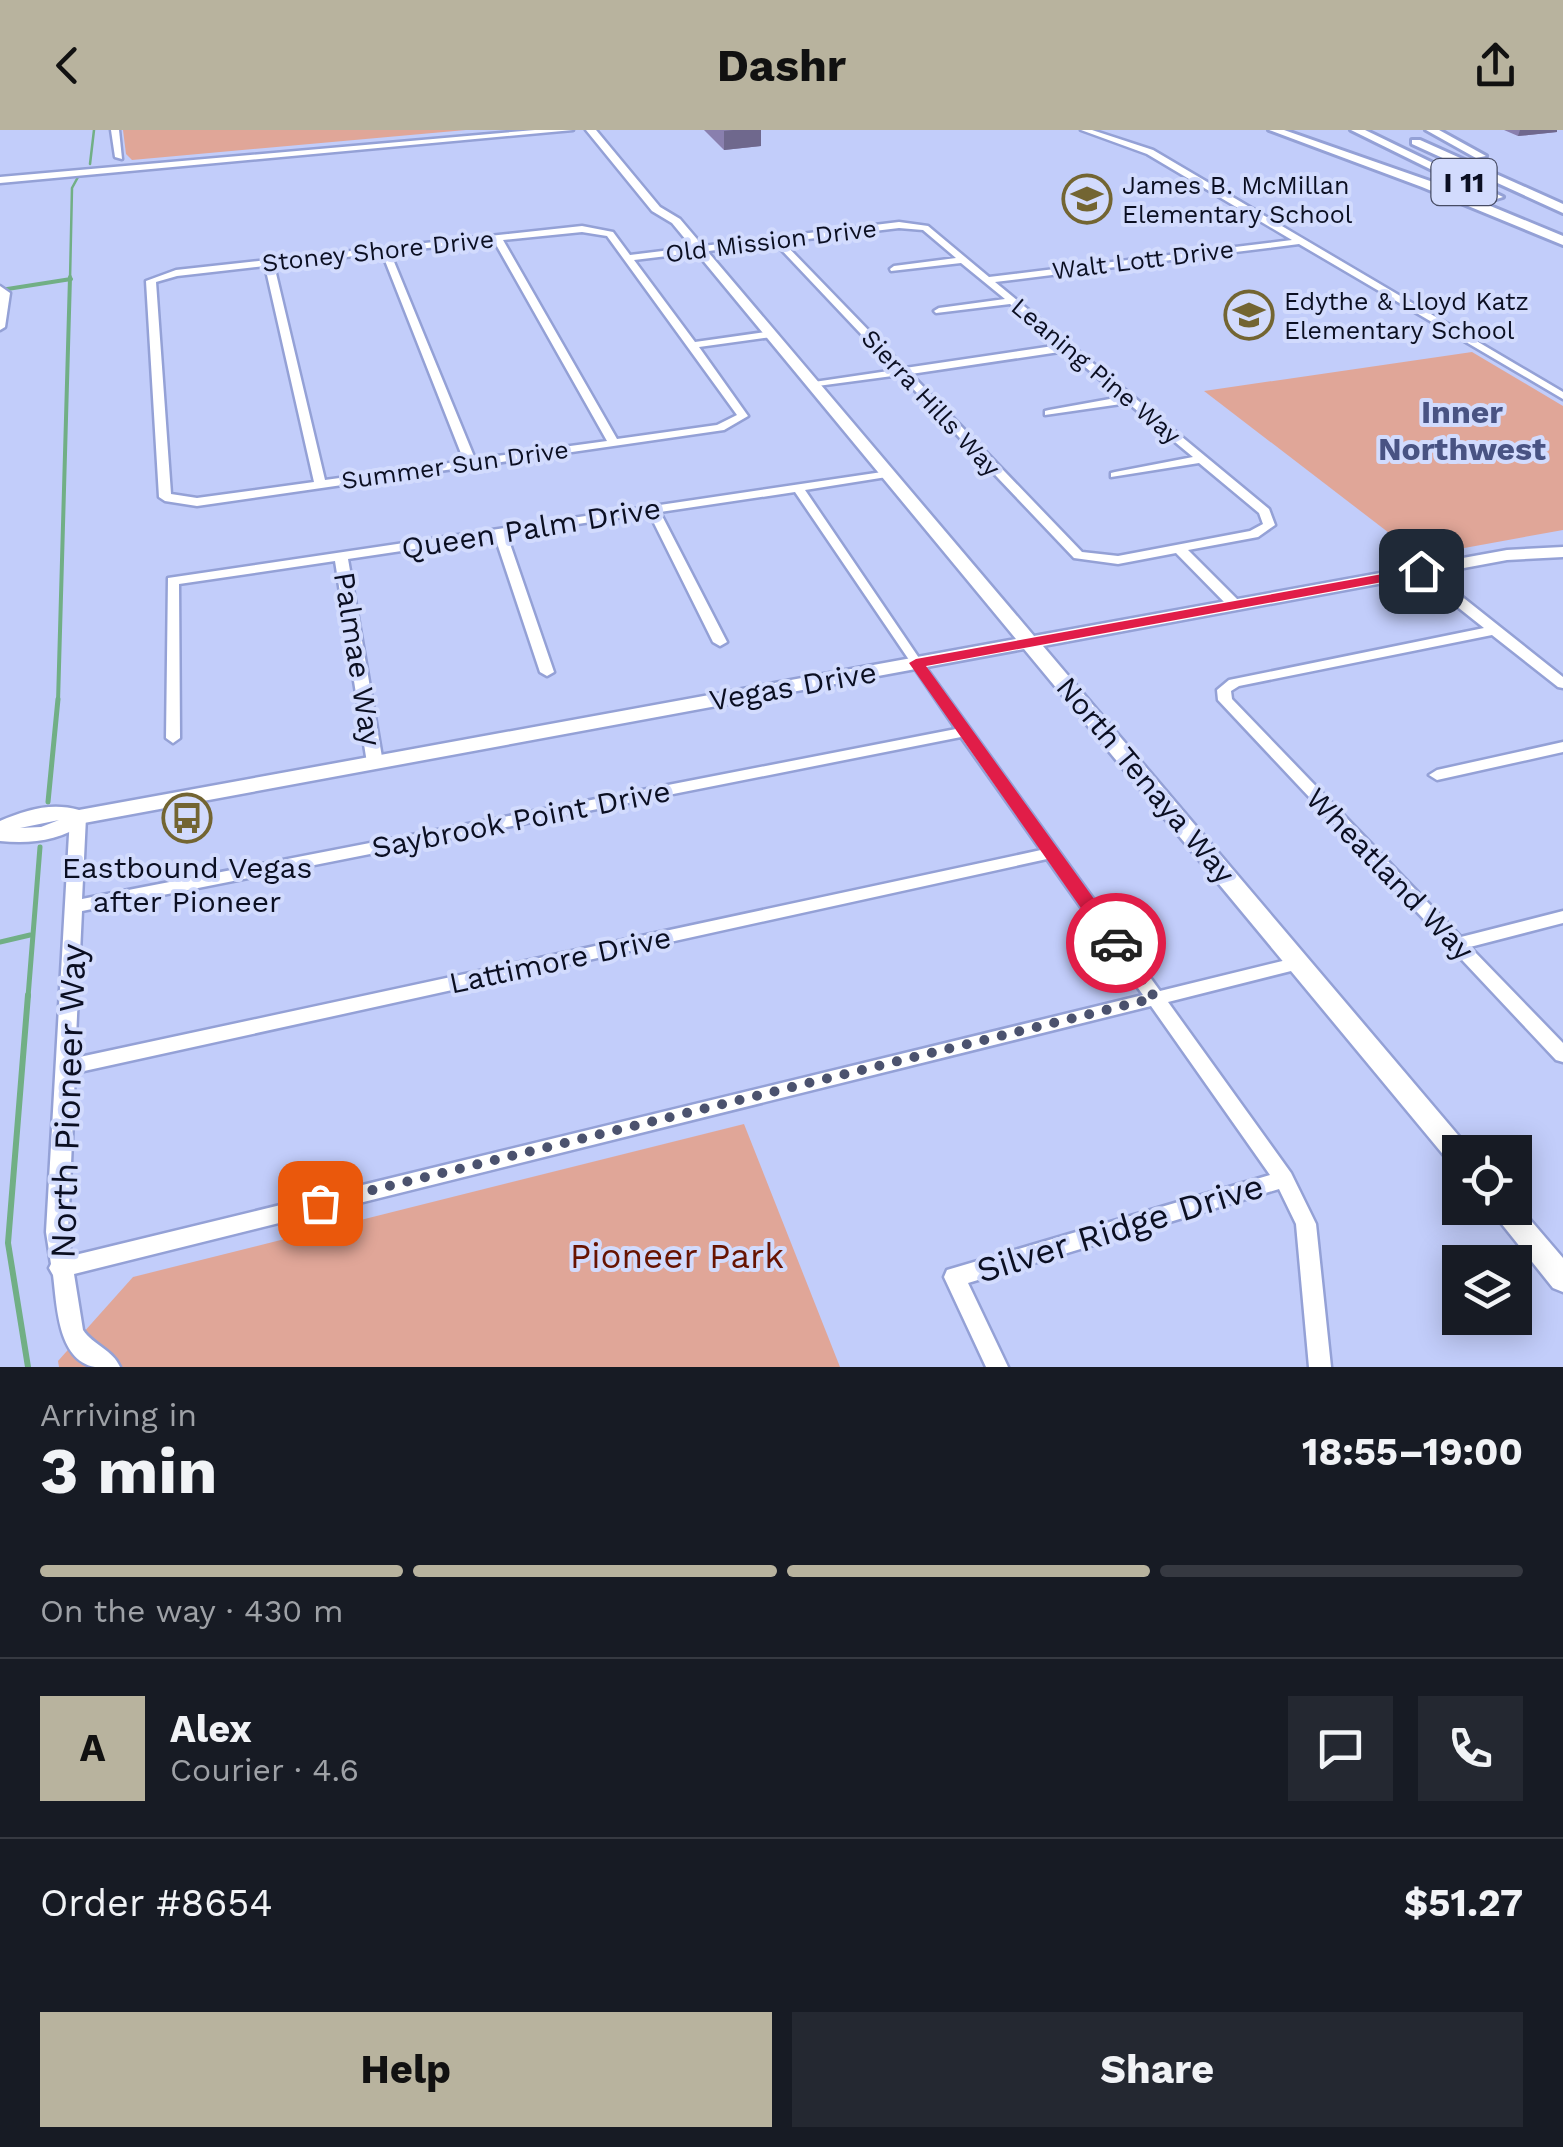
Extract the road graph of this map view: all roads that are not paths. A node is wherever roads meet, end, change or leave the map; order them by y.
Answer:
1 (115, 130) edge
2 (501, 130) edge
3 (568, 130) edge
4 (591, 130) edge
5 (607, 130) edge
6 (1085, 130) edge
7 (1274, 130) edge
8 (1356, 130) edge
9 (1390, 130) edge
10 (1431, 130) edge
11 (396, 142) junction
12 (226, 154) junction
13 (118, 160) junction
14 (136, 168) junction
15 (41, 177) junction
16 (0, 178) edge
17 (653, 194) junction
18 (1563, 198) edge
19 (1563, 209) edge
20 (676, 221) junction
21 (914, 225) joint
22 (1563, 229) edge
23 (497, 238) junction
24 (777, 240) junction
25 (1300, 241) junction
26 (1563, 241) edge
27 (386, 250) junction
28 (700, 250) junction
29 (628, 258) junction
30 (962, 260) junction
31 (270, 262) junction
32 (894, 269) dead end
33 (986, 280) junction
34 (1, 289) edge
35 (1012, 301) junction
36 (940, 312) dead end
37 (0, 327) edge
38 (772, 334) junction
39 (692, 346) junction
40 (1069, 347) junction
41 (902, 372) junction
42 (814, 384) junction
43 (1563, 396) edge
44 (1131, 399) junction
45 (1048, 413) dead end
46 (614, 443) junction
47 (1202, 460) junction
48 (471, 464) junction
49 (889, 474) junction
50 (1115, 475) dead end
51 (320, 484) junction
52 (798, 488) junction
53 (171, 500) joint
54 (653, 509) junction
55 (500, 532) junction
56 (1563, 538) edge
57 (1178, 548) junction
58 (1563, 552) edge
59 (1507, 555) junction
60 (341, 556) junction
61 (1421, 571) junction
62 (1235, 605) junction
63 (1495, 630) junction
64 (720, 642) dead end
65 (1030, 643) junction
66 (916, 663) junction
67 (547, 672) dead end
68 (1563, 684) edge
69 (966, 732) junction
70 (173, 738) dead end
71 (1563, 747) edge
72 (375, 763) junction
73 (1437, 775) dead end
74 (78, 817) junction
75 (0, 832) edge
76 (1052, 853) junction
77 (76, 906) junction
78 (1563, 917) edge
79 (1456, 944) junction
80 (1299, 963) junction
81 (1155, 998) junction
82 (1563, 1055) edge
83 (68, 1067) junction
84 (1442, 1135) edge
85 (1284, 1179) junction
86 (1517, 1225) edge
87 (60, 1268) junction
88 (1563, 1279) edge
89 (109, 1367) edge
90 (997, 1367) edge
91 (1320, 1367) edge

1 - 13 street
2 - 11 main road
3 - 11 main road
4 - 17 main road, North Tenaya Way
5 - 17 main road, North Tenaya Way
6 - 25 street
7 - 26 highway
8 - 22 highway, I 11
9 - 19 highway, I 11
10 - 18 highway
11 - 12 main road
11 - 14 main road
12 - 13 main road
12 - 14 main road
13 - 15 main road
13 - 16 main road
14 - 15 main road
15 - 16 main road
17 - 20 main road, North Tenaya Way
17 - 20 main road, North Tenaya Way
20 - 28 main road, North Tenaya Way
21 - 24 street, Old Mission Drive
21 - 30 street, Leaning Pine Way
23 - 27 street, Stoney Shore Drive
23 - 29 street, Stoney Shore Drive
23 - 46 street
24 - 28 street, Old Mission Drive
24 - 41 street, Sierra Hills Way
25 - 33 street, Walt Lott Drive
25 - 43 street
27 - 31 street, Stoney Shore Drive
27 - 48 street
28 - 29 street, Old Mission Drive
28 - 38 main road, North Tenaya Way
29 - 39 street
30 - 32 street
30 - 33 street, Leaning Pine Way
31 - 51 street
31 - 53 street, Stoney Shore Drive
33 - 35 street, Leaning Pine Way
34 - 37 street
35 - 36 street
35 - 40 street, Leaning Pine Way
38 - 39 street
38 - 42 main road, North Tenaya Way
39 - 46 street, Summer Sun Drive
40 - 41 street
40 - 44 street, Leaning Pine Way
41 - 42 street
41 - 57 street, Sierra Hills Way
42 - 49 main road, North Tenaya Way
44 - 45 street
44 - 47 street, Leaning Pine Way
46 - 48 street, Summer Sun Drive
47 - 50 street
47 - 57 street, Leaning Pine Way
48 - 51 street, Summer Sun Drive
49 - 52 street, Queen Palm Drive
49 - 65 main road, North Tenaya Way
51 - 53 street, Summer Sun Drive
52 - 54 street, Queen Palm Drive
52 - 66 street
54 - 55 street, Queen Palm Drive
54 - 64 street
55 - 60 street, Queen Palm Drive
55 - 67 street
56 - 59 main road, Vegas Drive
57 - 62 street
58 - 59 main road, Vegas Drive
59 - 61 main road, Vegas Drive
60 - 70 street, Queen Palm Drive
60 - 72 street, Palmae Way
61 - 62 main road, Vegas Drive
61 - 63 street
62 - 65 main road, Vegas Drive
63 - 68 street
63 - 79 street, Wheatland Way
65 - 66 main road, Vegas Drive
65 - 80 main road, North Tenaya Way
66 - 69 street
66 - 72 main road, Vegas Drive
69 - 76 street
69 - 77 street, Saybrook Point Drive
71 - 73 street
72 - 74 main road, Vegas Drive
74 - 75 main road, Vegas Drive
74 - 77 street, North Pioneer Way
76 - 81 street
76 - 83 street, Lattimore Drive
77 - 83 street, North Pioneer Way
78 - 79 street
79 - 82 street, Wheatland Way
80 - 81 street
80 - 84 main road, North Tenaya Way
81 - 85 street
81 - 87 street
83 - 87 street, North Pioneer Way
85 - 90 street, Silver Ridge Drive
85 - 91 street
86 - 88 main road
87 - 89 street, North Pioneer Way

